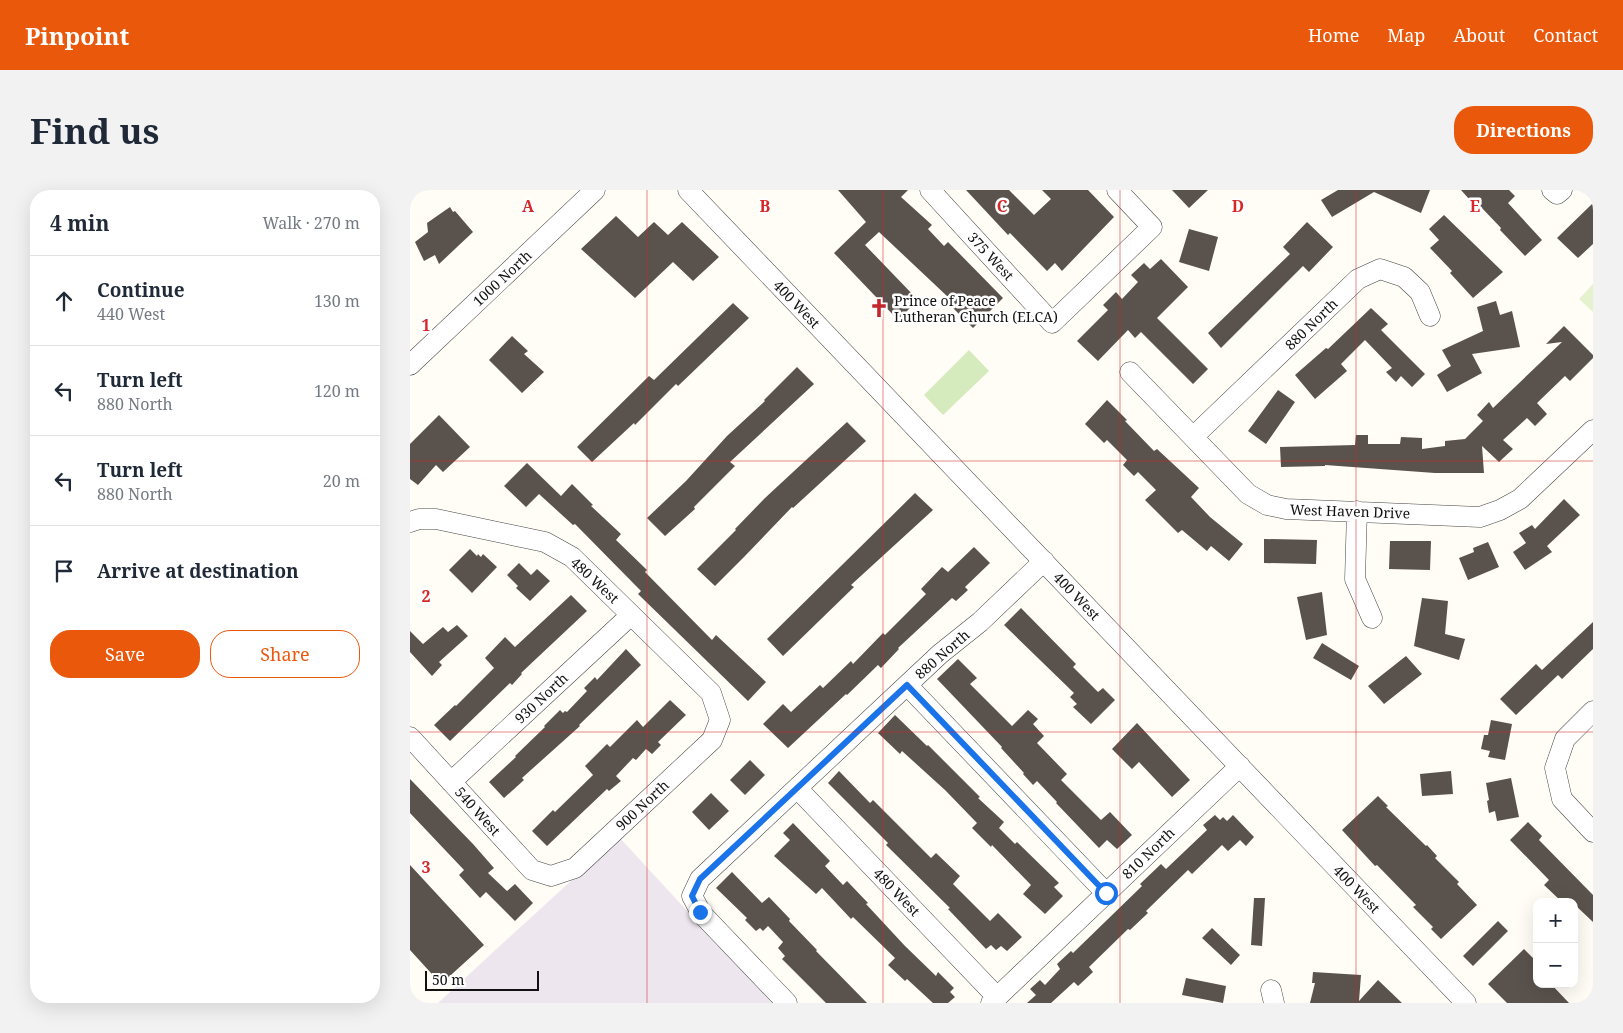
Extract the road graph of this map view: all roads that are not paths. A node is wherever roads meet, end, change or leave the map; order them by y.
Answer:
1 (595, 190) edge
2 (688, 190) edge
3 (930, 190) edge
4 (1117, 190) edge
5 (1430, 316) dead end
6 (410, 365) edge
7 (1130, 372) dead end
8 (1593, 430) edge
9 (1194, 436) junction
10 (1356, 511) junction
11 (415, 521) edge
12 (1044, 561) junction
13 (631, 615) junction
14 (1372, 618) dead end
15 (907, 685) junction
16 (1593, 711) edge
17 (720, 720) joint
18 (410, 737) edge
19 (1240, 766) junction
20 (451, 782) junction
21 (797, 788) junction
22 (1593, 832) edge
23 (551, 876) joint
24 (1106, 893) junction
25 (994, 1000) edge
26 (787, 1003) edge
27 (1466, 1003) edge

1 - 6 street, 1000 North
2 - 12 street, 400 West
3 - 4 street, 375 West
5 - 9 street, 880 North
7 - 9 street, West Haven Drive
8 - 10 street, West Haven Drive
9 - 10 street, West Haven Drive
10 - 14 street
11 - 13 street, 480 West
12 - 15 street, 880 North
12 - 19 street, 400 West
13 - 17 street, 480 West
13 - 20 street, 930 North
15 - 21 street, 880 North
15 - 24 street
16 - 22 street
17 - 23 street, 900 North
18 - 20 street, 540 West
19 - 24 street, 810 North
19 - 27 street, 400 West
20 - 23 street, 540 West
21 - 25 street, 480 West
21 - 26 street, 880 North
24 - 25 street, 810 North

